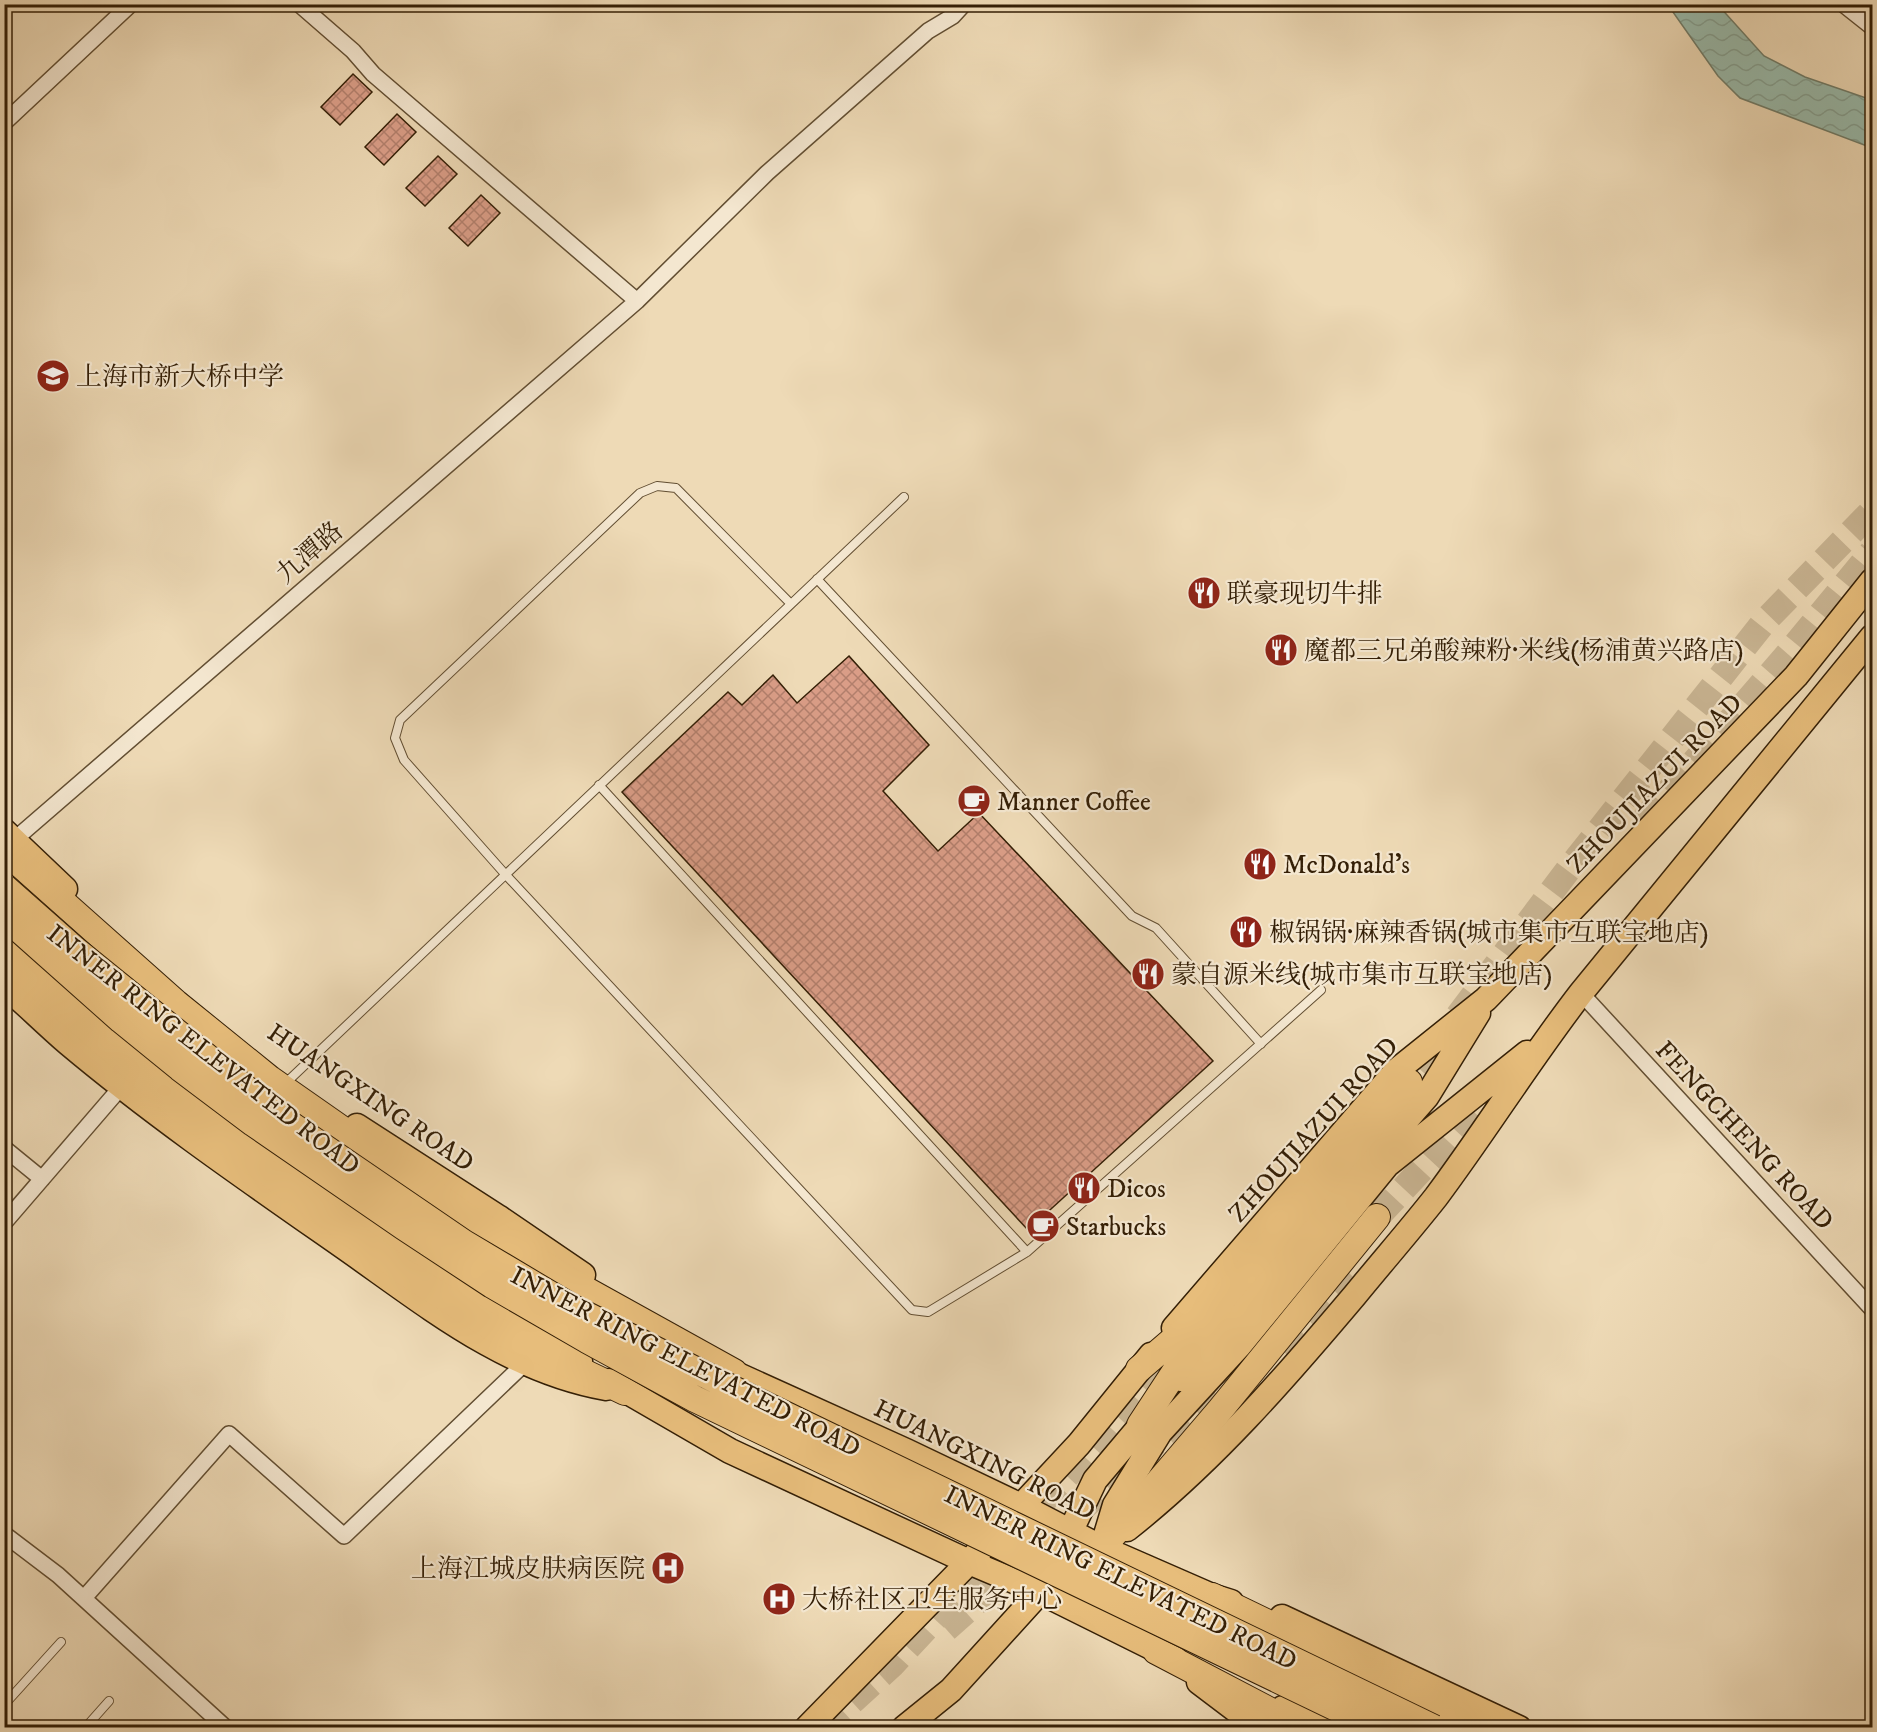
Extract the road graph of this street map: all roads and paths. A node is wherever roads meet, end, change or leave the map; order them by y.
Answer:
1 (131, 4) edge
2 (299, 4) edge
3 (964, 4) edge
4 (1843, 4) edge
5 (1872, 27) edge
6 (4, 123) edge
7 (637, 301) junction
8 (904, 497) dead end
9 (817, 579) junction
10 (1872, 580) edge
11 (790, 603) junction
12 (1872, 637) edge
13 (599, 785) junction
14 (8, 840) edge
15 (505, 874) junction
16 (4, 877) edge
17 (4, 887) edge
18 (4, 916) edge
19 (4, 936) edge
20 (4, 956) edge
21 (4, 985) edge
22 (1321, 990) dead end
23 (1581, 993) junction
24 (1486, 999) junction
25 (1548, 1036) junction
26 (1261, 1044) junction
27 (280, 1079) junction
28 (1409, 1082) tunnel mouth
29 (122, 1086) junction
30 (4, 1148) edge
31 (42, 1179) junction
32 (1377, 1217) tunnel mouth
33 (4, 1223) edge
34 (1027, 1252) junction
35 (1226, 1294) junction
36 (1872, 1309) edge
37 (525, 1363) junction
38 (1139, 1369) junction
39 (734, 1372) junction
40 (625, 1392) junction
41 (1140, 1425) junction
42 (1021, 1506) junction
43 (1071, 1532) junction
44 (4, 1534) edge
45 (1102, 1548) junction
46 (969, 1562) junction
47 (1040, 1592) junction
48 (1212, 1596) junction
49 (84, 1598) junction
50 (61, 1642) dead end
51 (1156, 1651) junction
52 (110, 1701) dead end
53 (4, 1705) edge
54 (85, 1728) edge
55 (226, 1728) edge
56 (807, 1728) edge
57 (904, 1728) edge
58 (1270, 1728) edge
59 (1303, 1728) edge
60 (1327, 1728) edge
61 (1378, 1728) edge
62 (1434, 1728) edge
63 (1458, 1728) edge
64 (1485, 1728) edge
65 (1519, 1728) edge

1 - 6 street
2 - 7 street
3 - 7 street, 九潭路
4 - 5 street
7 - 14 street, 九潭路
8 - 9 lane
9 - 11 lane
9 - 26 lane
10 - 24 main road, ZHOUJIAZUI ROAD
11 - 13 lane
11 - 15 lane
12 - 23 main road
13 - 15 lane
13 - 34 lane
14 - 27 highway
15 - 27 lane
15 - 34 lane
16 - 39 main road, HUANGXING ROAD
17 - 62 highway, INNER RING ELEVATED ROAD, bridge
18 - 61 highway, INNER RING ELEVATED ROAD, bridge
19 - 40 main road
20 - 40 highway
21 - 29 main road
22 - 26 lane
23 - 25 main road
23 - 36 street, FENGCHENG ROAD
24 - 38 main road, ZHOUJIAZUI ROAD
24 - 41 main road
25 - 45 main road
25 - 45 main road
26 - 34 lane
27 - 39 highway
28 - 35 highway
29 - 31 street
29 - 37 main road
30 - 31 street
31 - 33 street
32 - 45 highway
35 - 38 highway
35 - 41 highway
37 - 40 main road
37 - 49 street
38 - 42 main road, ZHOUJIAZUI ROAD
39 - 42 main road, HUANGXING ROAD
40 - 46 main road
41 - 43 main road
42 - 43 main road, HUANGXING ROAD
42 - 46 main road, ZHOUJIAZUI ROAD
43 - 45 main road, HUANGXING ROAD
43 - 47 main road
44 - 49 street
45 - 47 main road
45 - 48 main road, HUANGXING ROAD
46 - 47 main road
46 - 56 main road, ZHOUJIAZUI ROAD
47 - 51 main road
47 - 57 main road
48 - 63 main road, HUANGXING ROAD
48 - 64 highway
48 - 65 main road, HUANGXING ROAD
49 - 55 street
50 - 53 lane
51 - 58 main road
51 - 59 highway
51 - 60 main road
52 - 54 lane

